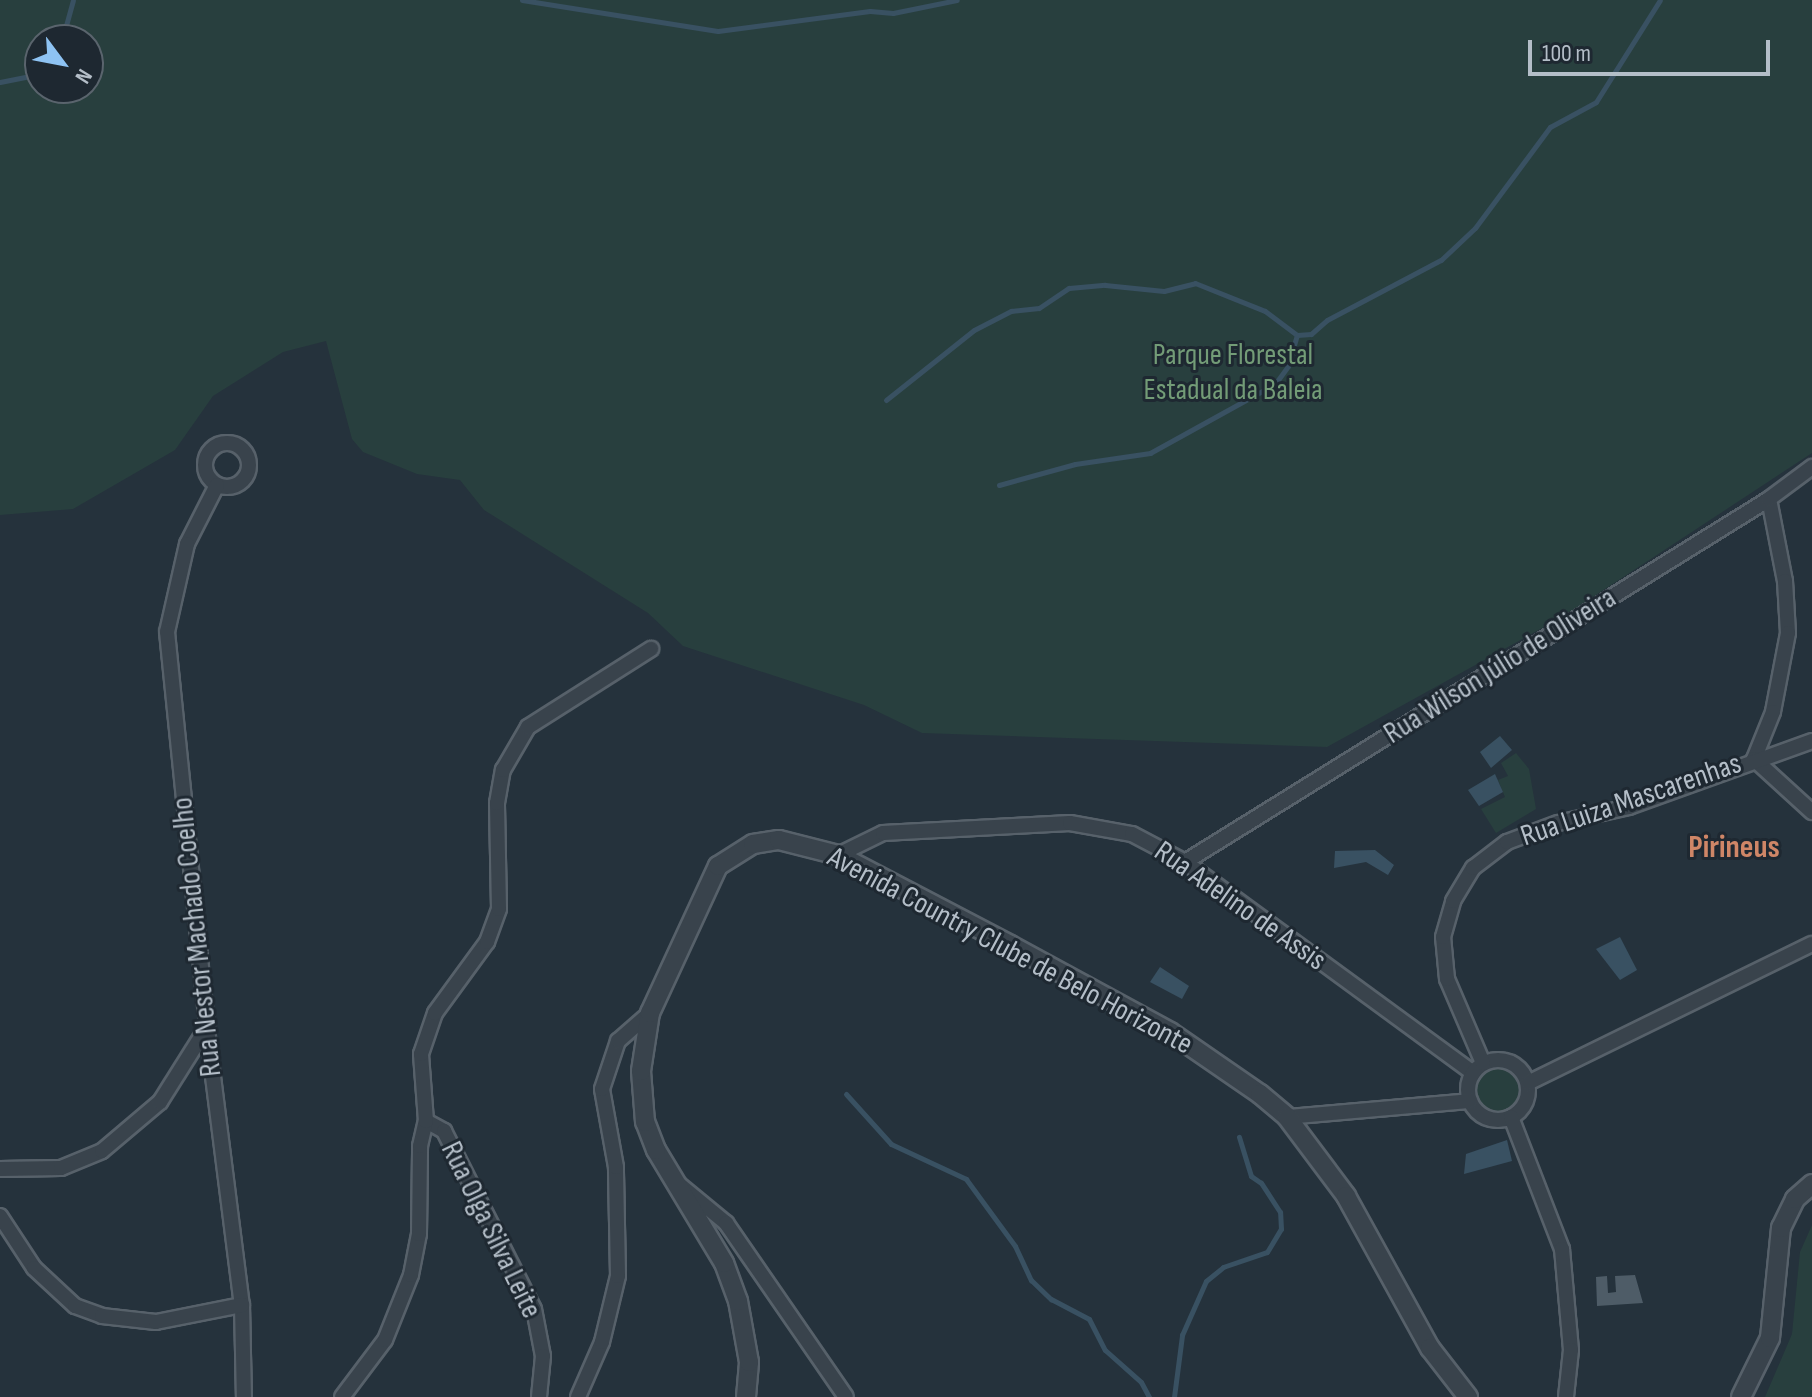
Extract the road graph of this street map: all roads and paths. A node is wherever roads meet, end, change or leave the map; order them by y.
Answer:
1 (1812, 467) edge
2 (217, 485) dead end
3 (1769, 499) junction
4 (651, 649) dead end
5 (1812, 741) edge
6 (1754, 759) junction
7 (1812, 812) edge
8 (838, 855) junction
9 (1185, 862) junction
10 (1812, 944) edge
11 (650, 1013) junction
12 (207, 1029) junction
13 (1478, 1068) junction
14 (1528, 1083) junction
15 (1470, 1101) junction
16 (1287, 1117) junction
17 (1511, 1117) junction
18 (426, 1121) junction
19 (0, 1169) edge
20 (671, 1177) junction
21 (1812, 1184) edge
22 (0, 1216) edge
23 (242, 1305) junction
24 (244, 1397) edge
25 (342, 1397) edge
26 (539, 1397) edge
27 (578, 1397) edge
28 (746, 1397) edge
29 (846, 1397) edge
30 (1468, 1397) edge
31 (1566, 1397) edge
32 (1741, 1397) edge

1 - 3 street, Rua Wilson Júlio de Oliveira
2 - 12 street, Rua Nestor Machado Coelho
3 - 6 street
3 - 9 street, Rua Wilson Júlio de Oliveira
4 - 18 street
5 - 6 street, Rua Luiza Mascarenhas
6 - 7 street
6 - 13 street, Rua Luiza Mascarenhas
8 - 9 street, Rua Adelino de Assis
8 - 11 street, Avenida Country Clube de Belo Horizonte
8 - 16 street, Avenida Country Clube de Belo Horizonte
9 - 13 street, Rua Adelino de Assis
10 - 14 street
11 - 20 street, Avenida Country Clube de Belo Horizonte
11 - 27 street
12 - 19 street
12 - 23 street, Rua Nestor Machado Coelho
13 - 14 street
13 - 15 street
14 - 17 street
15 - 16 street
15 - 17 street
16 - 30 street, Avenida Country Clube de Belo Horizonte
17 - 31 street
18 - 25 street
18 - 26 street, Rua Olga Silva Leite
20 - 28 street, Avenida Country Clube de Belo Horizonte
20 - 29 street
21 - 32 street
22 - 23 street
23 - 24 street, Rua Nestor Machado Coelho

